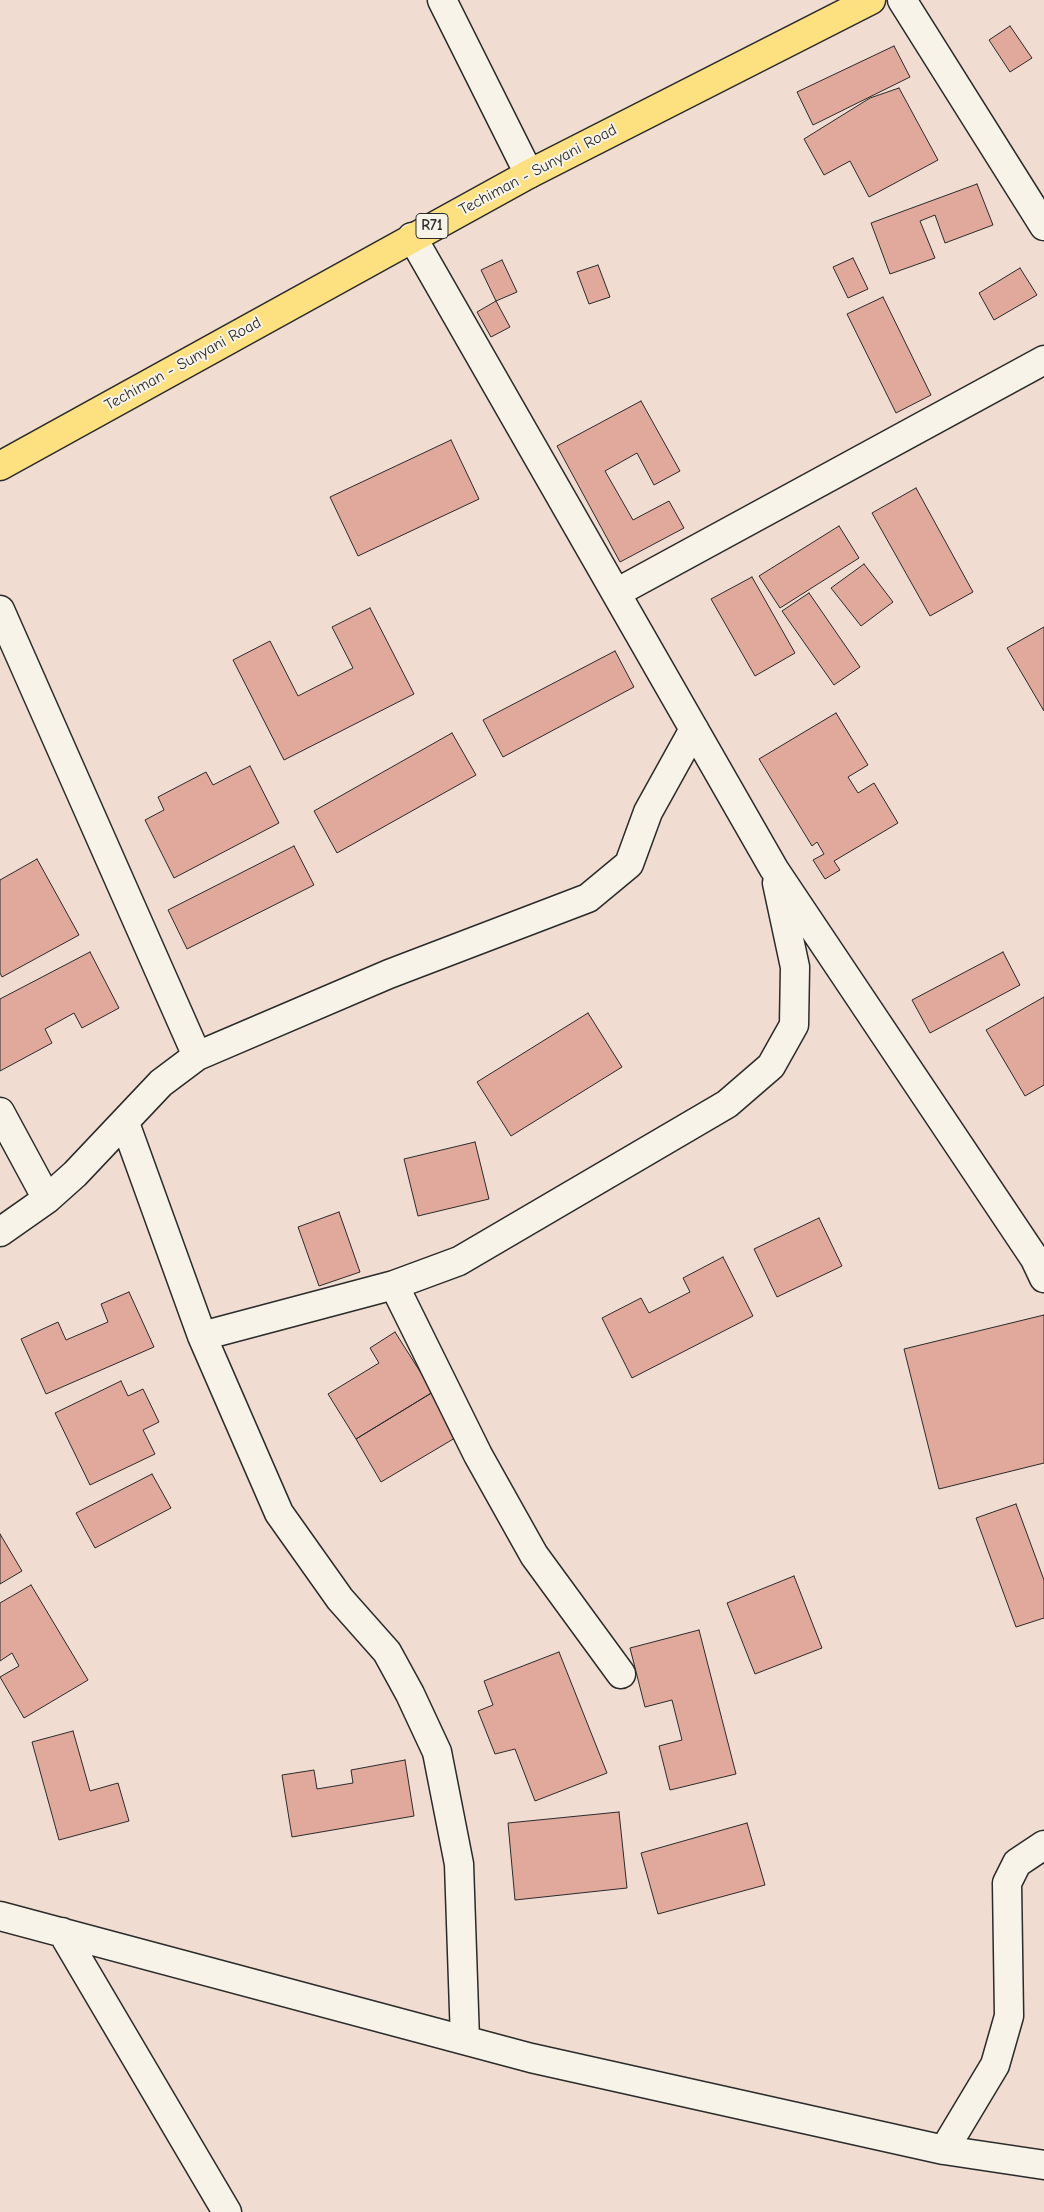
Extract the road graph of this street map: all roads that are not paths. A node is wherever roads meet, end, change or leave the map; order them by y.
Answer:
1 (442, 0) edge
2 (871, 0) edge
3 (902, 0) edge
4 (529, 174) junction
5 (1044, 226) edge
6 (412, 237) junction
7 (1044, 360) edge
8 (0, 466) edge
9 (616, 593) junction
10 (0, 610) edge
11 (694, 729) junction
12 (774, 868) junction
13 (197, 1056) junction
14 (0, 1112) edge
15 (124, 1123) junction
16 (47, 1199) junction
17 (0, 1232) edge
18 (1044, 1278) edge
19 (394, 1285) junction
20 (202, 1336) junction
21 (621, 1674) dead end
22 (1044, 1845) edge
23 (0, 1916) edge
24 (62, 1932) junction
25 (465, 2040) junction
26 (944, 2150) junction
27 (1044, 2165) edge
28 (226, 2212) edge

1 - 4 street
2 - 4 main road, Techiman - Sunyani Road / R71
3 - 5 street
4 - 6 main road, Techiman - Sunyani Road / R71
6 - 8 main road, Techiman - Sunyani Road / R71
6 - 9 street
7 - 9 street
9 - 11 street
10 - 13 street
11 - 12 street
11 - 13 street
12 - 18 street
12 - 19 street
13 - 15 street
14 - 16 street
15 - 16 street
15 - 20 street
16 - 17 street
19 - 20 street
19 - 21 street
20 - 25 street
22 - 26 street
23 - 24 street
24 - 25 street
24 - 28 street
25 - 26 street
26 - 27 street

